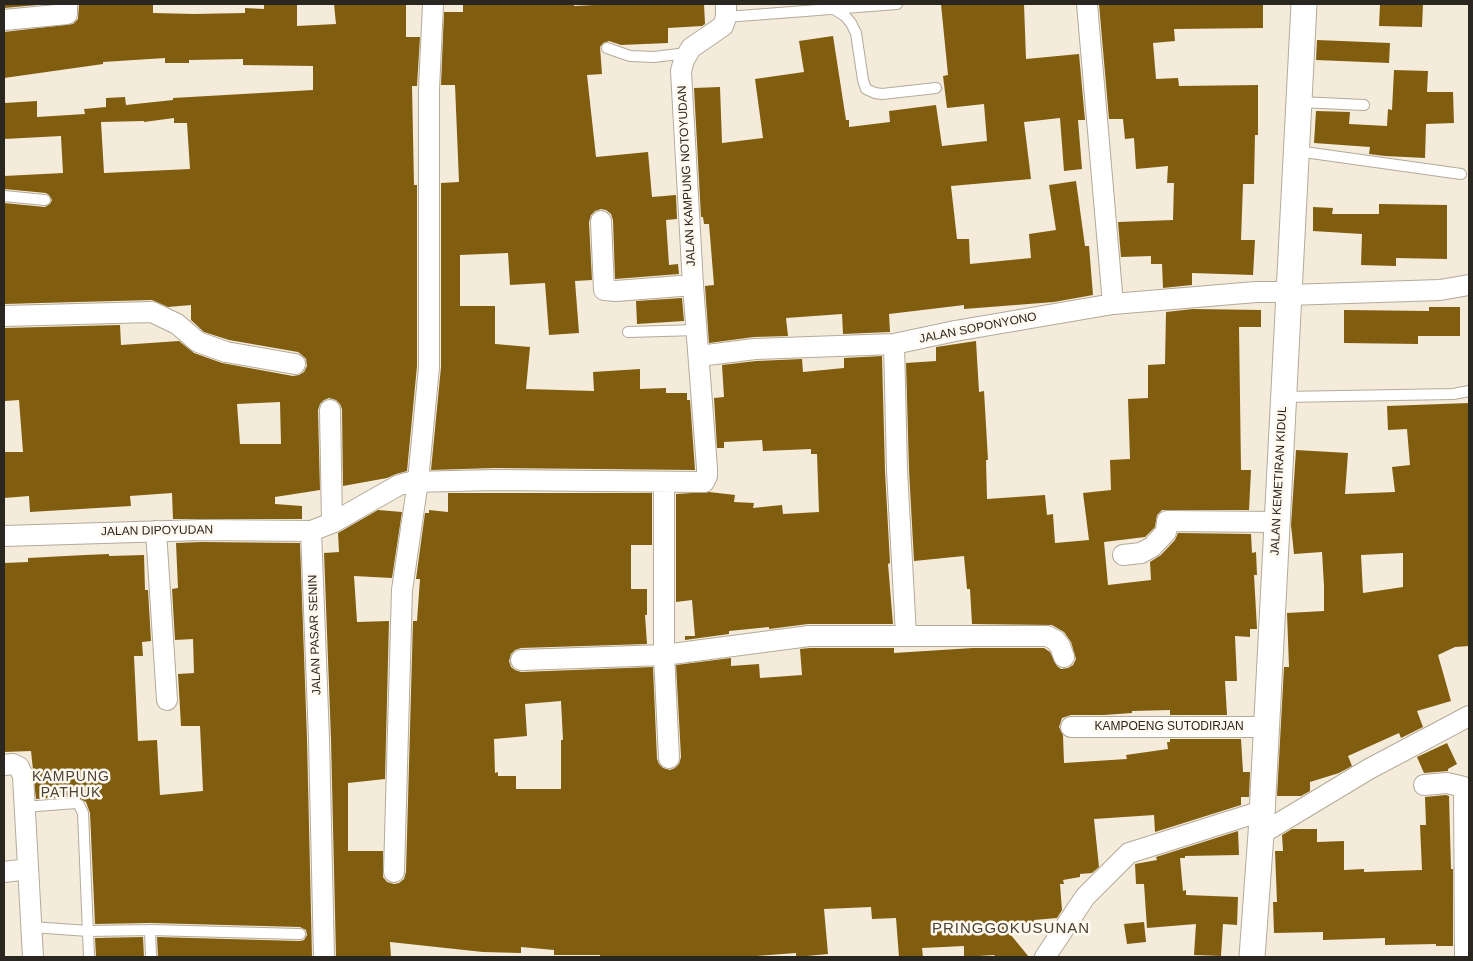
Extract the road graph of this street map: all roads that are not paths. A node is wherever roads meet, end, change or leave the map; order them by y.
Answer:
1 (433, 4) edge
2 (897, 4) edge
3 (1087, 4) edge
4 (1304, 4) edge
5 (67, 9) edge
6 (834, 9) junction
7 (726, 10) edge
8 (4, 20) edge
9 (607, 48) dead end
10 (687, 53) junction
11 (936, 88) dead end
12 (1299, 102) junction
13 (1364, 105) dead end
14 (1296, 151) junction
15 (1461, 174) dead end
16 (4, 196) edge
17 (45, 200) dead end
18 (600, 221) dead end
19 (1469, 284) edge
20 (693, 285) junction
21 (1288, 293) junction
22 (1112, 304) junction
23 (4, 316) edge
24 (697, 330) junction
25 (628, 332) dead end
26 (894, 344) junction
27 (699, 356) junction
28 (295, 364) dead end
29 (1469, 391) edge
30 (1284, 397) junction
31 (330, 410) dead end
32 (418, 481) junction
33 (664, 483) junction
34 (1276, 522) junction
35 (332, 523) junction
36 (156, 531) junction
37 (311, 531) junction
38 (4, 536) edge
39 (1123, 555) dead end
40 (906, 636) junction
41 (664, 655) junction
42 (1064, 657) dead end
43 (521, 660) dead end
44 (166, 700) dead end
45 (1469, 716) edge
46 (1071, 727) dead end
47 (1267, 727) junction
48 (669, 758) dead end
49 (4, 765) edge
50 (1424, 785) dead end
51 (24, 807) junction
52 (1262, 822) junction
53 (28, 869) junction
54 (4, 872) edge
55 (394, 872) dead end
56 (32, 927) junction
57 (150, 930) junction
58 (88, 931) junction
59 (300, 934) dead end
60 (33, 957) edge
61 (89, 957) edge
62 (151, 957) edge
63 (324, 957) edge
64 (1045, 957) edge
65 (1252, 957) edge
66 (1465, 957) edge

1 - 32 street
2 - 6 lane
3 - 22 street
4 - 12 street, JALAN KEMETIRAN KIDUL
5 - 8 street
6 - 7 lane
6 - 11 lane
7 - 10 street
9 - 10 lane
10 - 20 street, JALAN KAMPUNG NOTOYUDAN
12 - 13 lane
12 - 14 street, JALAN KEMETIRAN KIDUL
14 - 15 lane
14 - 21 street, JALAN KEMETIRAN KIDUL
16 - 17 lane
18 - 20 street
19 - 21 street, JALAN SOPONYONO
20 - 24 street, JALAN KAMPUNG NOTOYUDAN
21 - 22 street, JALAN SOPONYONO
21 - 30 street, JALAN KEMETIRAN KIDUL
22 - 26 street, JALAN SOPONYONO
23 - 28 street
24 - 25 lane
24 - 27 street, JALAN KAMPUNG NOTOYUDAN
26 - 27 street, JALAN SOPONYONO
26 - 40 street
27 - 33 street, JALAN KAMPUNG NOTOYUDAN
29 - 30 lane
30 - 34 street, JALAN KEMETIRAN KIDUL
31 - 35 street
32 - 33 street
32 - 35 street
32 - 55 street
33 - 41 street
34 - 39 street
34 - 47 street, JALAN KEMETIRAN KIDUL
35 - 37 street
36 - 37 street, JALAN DIPOYUDAN
36 - 38 street, JALAN DIPOYUDAN
36 - 44 street
37 - 63 street, JALAN PASAR SENIN
40 - 41 street
40 - 42 street
41 - 43 street
41 - 48 street
45 - 52 street
46 - 47 street, KAMPOENG SUTODIRJAN
47 - 52 street, JALAN KEMETIRAN KIDUL
49 - 51 street
50 - 66 street
51 - 53 street
51 - 58 lane
52 - 64 street
52 - 65 street, JALAN KEMETIRAN KIDUL
53 - 54 street
53 - 56 street
56 - 58 lane
56 - 60 street
57 - 58 lane
57 - 59 lane
57 - 62 lane
58 - 61 lane

